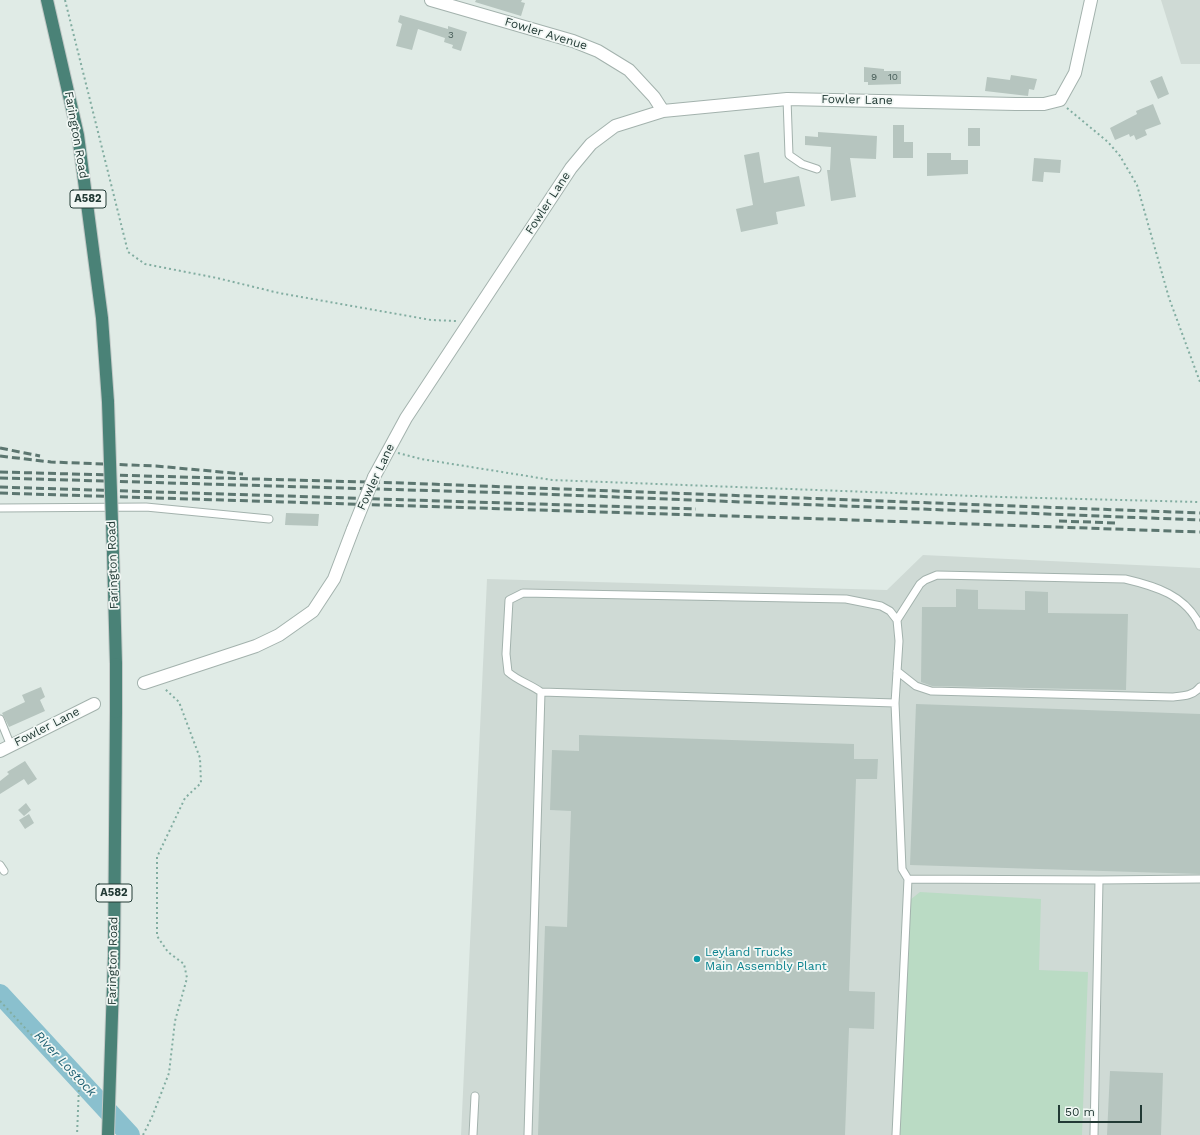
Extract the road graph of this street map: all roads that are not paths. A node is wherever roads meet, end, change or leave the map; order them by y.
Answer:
1 (47, 0) edge
2 (431, 0) edge
3 (1090, 0) edge
4 (787, 99) junction
5 (663, 111) junction
6 (817, 169) dead end
7 (0, 508) edge
8 (269, 519) dead end
9 (897, 620) junction
10 (1200, 626) edge
11 (897, 671) junction
12 (150, 682) road end
13 (1200, 687) edge
14 (541, 692) junction
15 (895, 703) junction
16 (94, 704) dead end
17 (0, 719) edge
18 (6, 748) edge
19 (908, 879) junction
20 (1200, 879) edge
21 (1098, 880) junction
22 (475, 1096) dead end
23 (108, 1135) edge
24 (473, 1135) edge
25 (528, 1135) edge
26 (896, 1135) edge
27 (1094, 1135) edge

1 - 23 highway, Farington Road / A582, bridge
2 - 5 street, Fowler Avenue
3 - 4 street, Fowler Lane
4 - 5 street, Fowler Lane
4 - 6 lane
5 - 12 street, Fowler Lane, bridge
7 - 8 lane
9 - 10 lane
9 - 11 lane
9 - 14 lane
11 - 13 lane
11 - 15 lane
14 - 15 lane
14 - 25 lane
15 - 19 lane
16 - 18 street, Fowler Lane
17 - 18 lane
19 - 21 lane
19 - 26 lane
20 - 21 lane
21 - 27 lane
22 - 24 lane

